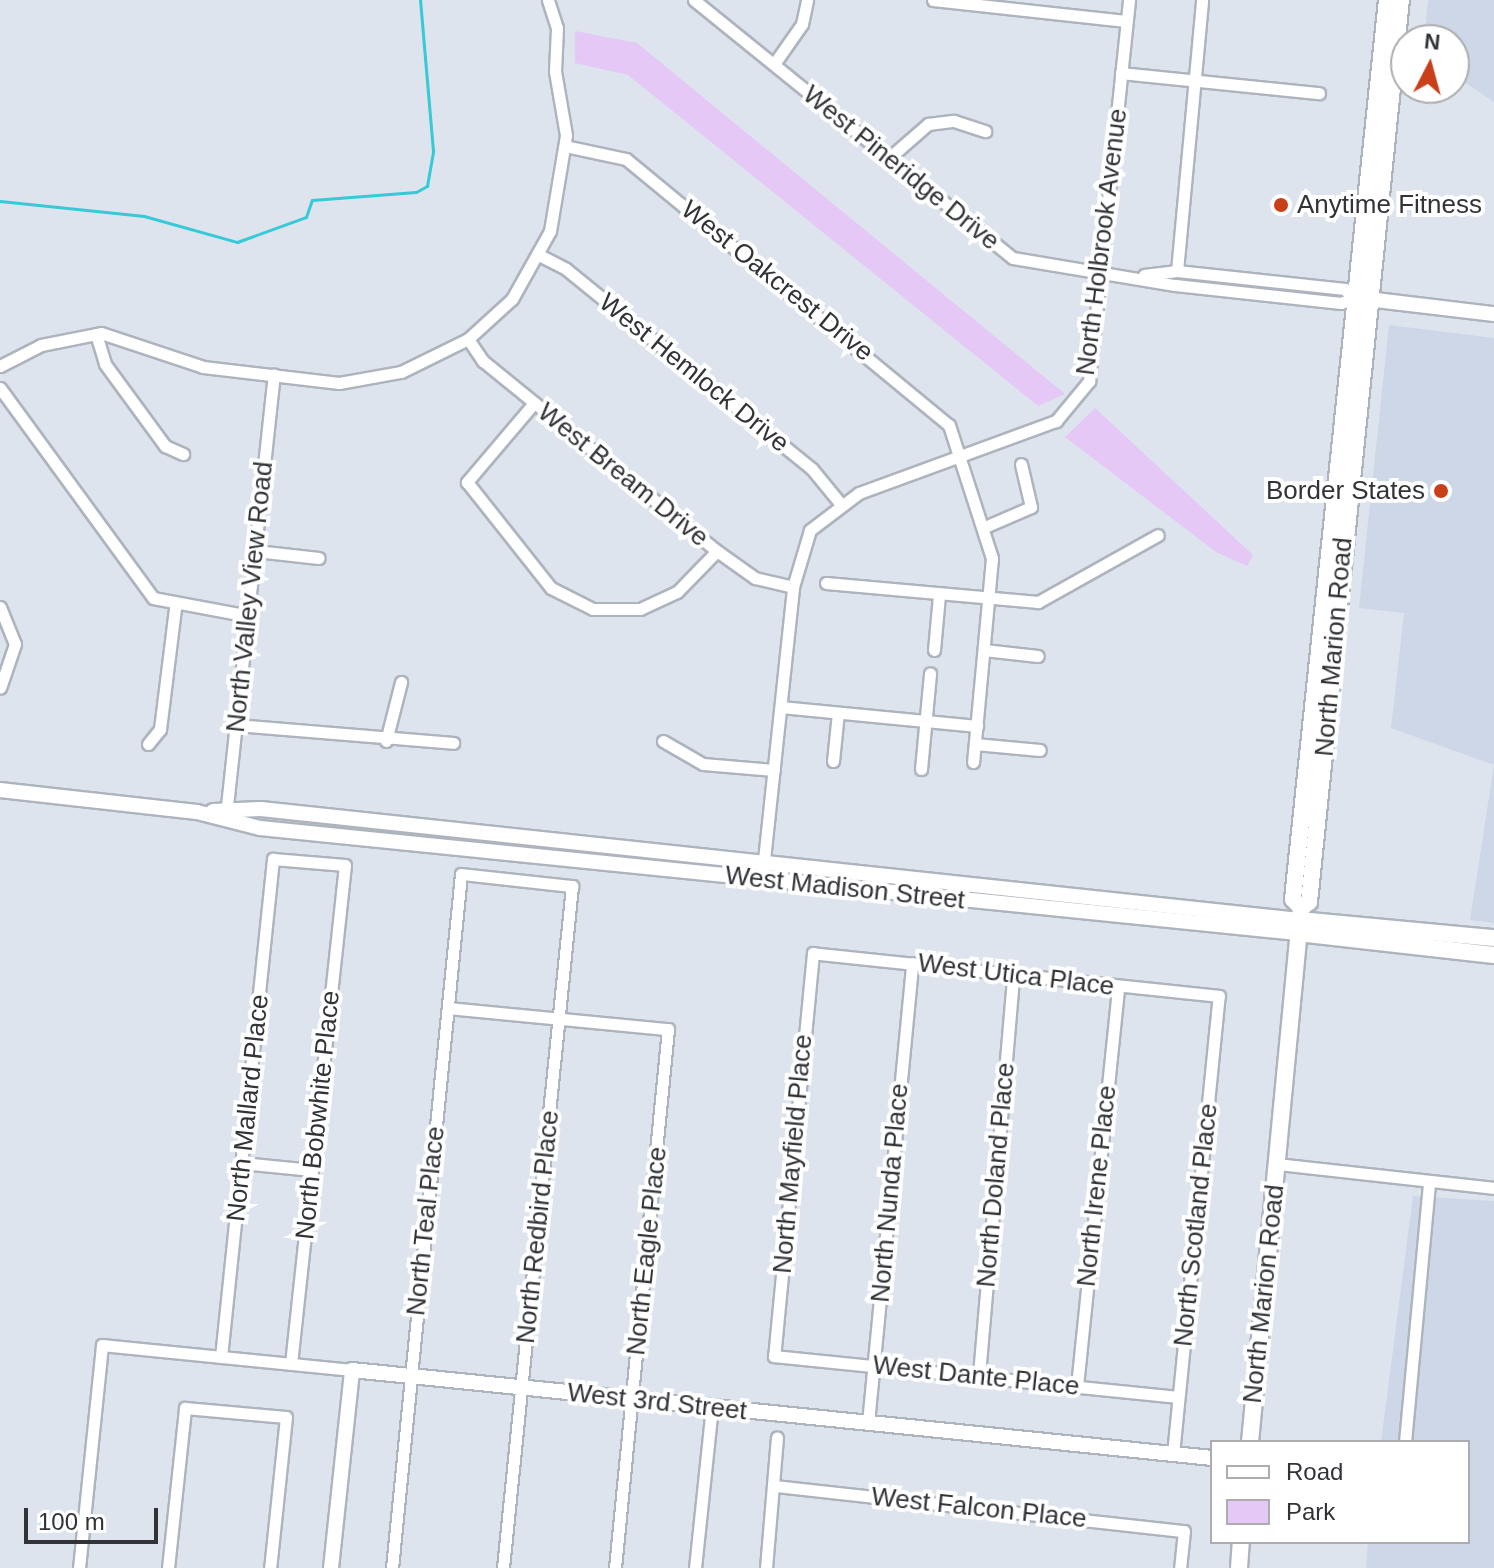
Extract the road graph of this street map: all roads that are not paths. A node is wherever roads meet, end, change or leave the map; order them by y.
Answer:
1 (548, 0) edge
2 (694, 0) edge
3 (807, 0) edge
4 (933, 0) edge
5 (1129, 0) edge
6 (1202, 0) edge
7 (1387, 0) edge
8 (1401, 0) edge
9 (1126, 21) junction
10 (774, 64) junction
11 (1121, 73) junction
12 (1195, 81) junction
13 (1319, 93) dead end
14 (985, 131) dead end
15 (565, 146) junction
16 (889, 158) junction
17 (539, 255) junction
18 (1177, 271) junction
19 (1101, 273) junction
20 (1134, 276) junction
21 (1359, 298) junction
22 (1494, 314) edge
23 (96, 334) junction
24 (468, 339) junction
25 (0, 366) edge
26 (274, 375) junction
27 (0, 388) edge
28 (534, 403) junction
29 (183, 454) dead end
30 (961, 454) junction
31 (1021, 464) dead end
32 (839, 502) junction
33 (987, 526) junction
34 (1158, 535) dead end
35 (256, 551) junction
36 (717, 551) junction
37 (319, 558) dead end
38 (826, 583) dead end
39 (793, 587) junction
40 (939, 595) junction
41 (989, 601) junction
42 (0, 607) edge
43 (175, 608) junction
44 (249, 616) junction
45 (934, 650) dead end
46 (984, 650) junction
47 (1038, 656) dead end
48 (930, 673) dead end
49 (401, 682) dead end
50 (0, 688) edge
51 (781, 707) junction
52 (838, 713) junction
53 (926, 721) junction
54 (236, 725) junction
55 (977, 726) junction
56 (386, 741) junction
57 (663, 741) dead end
58 (453, 743) dead end
59 (148, 744) dead end
60 (975, 744) junction
61 (1040, 750) dead end
62 (833, 761) dead end
63 (973, 762) dead end
64 (921, 769) dead end
65 (774, 770) junction
66 (0, 790) edge
67 (226, 815) junction
68 (764, 861) junction
69 (345, 865) joint
70 (461, 874) joint
71 (762, 880) junction
72 (1299, 920) junction
73 (1494, 938) edge
74 (813, 953) joint
75 (1494, 955) edge
76 (912, 963) junction
77 (1013, 975) junction
78 (1118, 986) junction
79 (1219, 996) joint
80 (448, 1008) junction
81 (559, 1018) junction
82 (242, 1163) junction
83 (1277, 1164) junction
84 (312, 1170) junction
85 (1429, 1181) junction
86 (1494, 1188) edge
87 (774, 1356) joint
88 (221, 1357) junction
89 (291, 1364) junction
90 (874, 1366) junction
91 (352, 1370) junction
92 (979, 1375) junction
93 (411, 1376) junction
94 (1077, 1386) junction
95 (521, 1388) junction
96 (1178, 1397) junction
97 (633, 1399) junction
98 (712, 1407) junction
99 (868, 1423) junction
100 (777, 1437) dead end
101 (1250, 1440) edge
102 (1405, 1440) edge
103 (1173, 1454) junction
104 (1210, 1458) edge
105 (775, 1486) junction
106 (1241, 1544) edge
107 (79, 1568) edge
108 (168, 1568) edge
109 (270, 1568) edge
110 (331, 1568) edge
111 (392, 1568) edge
112 (503, 1568) edge
113 (615, 1568) edge
114 (695, 1568) edge
115 (766, 1568) edge
116 (1180, 1568) edge
117 (1239, 1568) edge

1 - 15 street
2 - 10 street, West Pineridge Drive
3 - 10 street
4 - 9 street
5 - 9 street, North Holbrook Avenue
6 - 12 street
7 - 21 main road, North Marion Road
8 - 21 main road, North Marion Road
9 - 11 street, North Holbrook Avenue
10 - 16 street, West Pineridge Drive
11 - 12 street
11 - 19 street, North Holbrook Avenue
12 - 13 street
12 - 18 street
14 - 16 street
15 - 17 street
15 - 30 street, West Oakcrest Drive
16 - 19 street, West Pineridge Drive
17 - 24 street
17 - 32 street, West Hemlock Drive
18 - 20 street, West Pineridge Drive
18 - 21 street, West Pineridge Drive
19 - 20 street, West Pineridge Drive
19 - 30 street, North Holbrook Avenue
20 - 21 street, West Pineridge Drive
21 - 22 street
21 - 72 main road, North Marion Road
23 - 25 street
23 - 26 street
23 - 29 street
24 - 26 street
24 - 28 street, West Bream Drive
26 - 35 street, North Valley View Road
27 - 43 street
28 - 36 street, West Bream Drive
28 - 36 street
30 - 32 street, North Holbrook Avenue
30 - 33 street, West Oakcrest Drive
31 - 33 street
32 - 39 street, North Holbrook Avenue
33 - 41 street, West Oakcrest Drive
34 - 41 street
35 - 37 street
35 - 44 street, North Valley View Road
36 - 39 street, West Bream Drive
38 - 40 street
39 - 51 street, North Holbrook Avenue
40 - 41 street
40 - 45 street
41 - 46 street, West Oakcrest Drive
42 - 50 street
43 - 44 street
43 - 59 street
44 - 54 street, North Valley View Road
46 - 47 street
46 - 55 street, West Oakcrest Drive
48 - 53 street
49 - 56 street
51 - 52 street
51 - 65 street, North Holbrook Avenue
52 - 53 street
52 - 62 street
53 - 55 street
53 - 64 street
54 - 56 street
54 - 67 street, North Valley View Road
55 - 60 street, West Oakcrest Drive
56 - 58 street
57 - 65 street
60 - 61 street
60 - 63 street, West Oakcrest Drive
65 - 68 street, North Holbrook Avenue
66 - 67 street, West Madison Street
67 - 68 street, West Madison Street
67 - 71 street, West Madison Street
68 - 71 street, North Holbrook Avenue
68 - 72 street, West Madison Street
69 - 82 street, North Mallard Place
69 - 84 street, North Bobwhite Place
70 - 80 street, North Teal Place
70 - 81 street, North Redbird Place
71 - 72 street, West Madison Street
72 - 73 main road, West Madison Street
72 - 75 main road, West Madison Street
72 - 83 main road, North Marion Road
74 - 76 street, West Utica Place
74 - 87 street, North Mayfield Place
76 - 77 street, West Utica Place
76 - 90 street, North Nunda Place
77 - 78 street, West Utica Place
77 - 92 street, North Doland Place
78 - 79 street, West Utica Place
78 - 94 street, North Irene Place
79 - 96 street, North Scotland Place
80 - 81 street
80 - 93 street, North Teal Place
81 - 95 street, North Redbird Place
81 - 97 street, North Eagle Place
82 - 84 street
82 - 88 street, North Mallard Place
83 - 85 street
83 - 101 main road, North Marion Road
84 - 89 street, North Bobwhite Place
85 - 86 street
85 - 102 street
87 - 90 street, West Dante Place
88 - 89 street, West 3rd Street
88 - 107 street, West 3rd Street
89 - 91 street, West 3rd Street
90 - 92 street, West Dante Place
90 - 99 street, North Nunda Place
91 - 93 street, West 3rd Street
91 - 110 street
92 - 94 street, West Dante Place
93 - 95 street, West 3rd Street
93 - 111 street, North Teal Place
94 - 96 street, West Dante Place
95 - 97 street, West 3rd Street
95 - 112 street, North Redbird Place
96 - 103 street, North Scotland Place
97 - 98 street, West 3rd Street
97 - 113 street, North Eagle Place
98 - 99 street, West 3rd Street
98 - 114 street
99 - 103 street, West 3rd Street
100 - 105 street
103 - 104 street, West 3rd Street
105 - 115 street
105 - 116 street, West Falcon Place
106 - 117 main road
108 - 109 street

